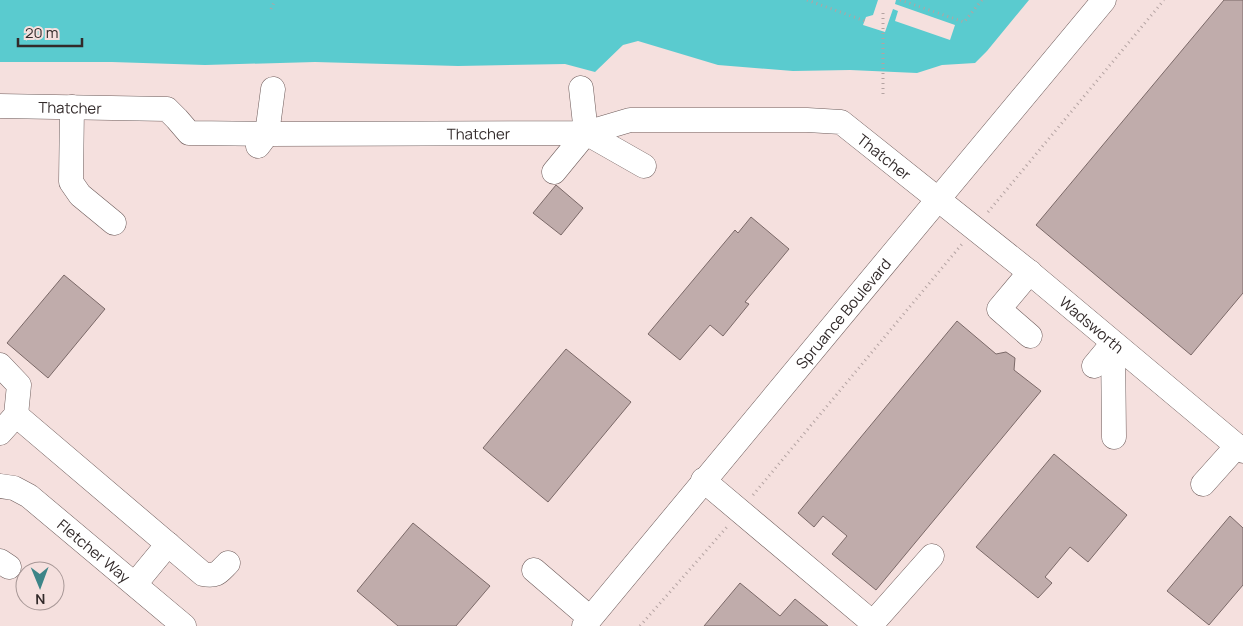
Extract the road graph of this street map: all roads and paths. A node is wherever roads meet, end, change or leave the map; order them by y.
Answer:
1 (274, 0) edge
2 (807, 0) edge
3 (900, 0) edge
4 (982, 0) edge
5 (1104, 0) edge
6 (1164, 0) edge
7 (272, 9) dead end
8 (884, 10) dead end
9 (865, 21) dead end
10 (273, 88) dead end
11 (581, 88) dead end
12 (883, 94) dead end
13 (0, 106) edge
14 (72, 107) junction
15 (586, 134) junction
16 (260, 142) junction
17 (644, 166) dead end
18 (554, 172) dead end
19 (939, 199) junction
20 (114, 223) dead end
21 (975, 228) junction
22 (1030, 272) junction
23 (1030, 336) dead end
24 (1113, 343) junction
25 (0, 366) edge
26 (1094, 366) dead end
27 (16, 415) junction
28 (0, 433) edge
29 (1114, 437) dead end
30 (1240, 449) edge
31 (703, 480) junction
32 (5, 483) edge
33 (1204, 484) dead end
34 (740, 511) junction
35 (168, 544) junction
36 (932, 556) dead end
37 (228, 563) dead end
38 (534, 570) dead end
39 (134, 584) junction
40 (587, 622) edge
41 (872, 624) edge
42 (184, 626) edge
43 (640, 626) edge

1 - 7 path
2 - 9 path
3 - 4 path
5 - 19 street, Spruance Boulevard
6 - 21 path
8 - 12 path
10 - 16 street
11 - 15 street
13 - 14 street, Thatcher
14 - 16 street, Thatcher
14 - 20 street
15 - 16 street, Thatcher
15 - 17 street
15 - 18 street
15 - 19 street, Thatcher
19 - 21 street, Wadsworth
19 - 31 street, Spruance Boulevard
21 - 22 street, Wadsworth
21 - 34 path
22 - 23 street
22 - 24 street, Wadsworth
24 - 26 street
24 - 29 street
24 - 30 street, Wadsworth
25 - 27 street
27 - 28 street
27 - 35 street
30 - 33 street
31 - 34 street
31 - 40 street, Spruance Boulevard
32 - 39 street, Fletcher Way
34 - 41 street
34 - 43 path
35 - 37 street
35 - 39 street
36 - 41 street
38 - 40 street
39 - 42 street, Fletcher Way

